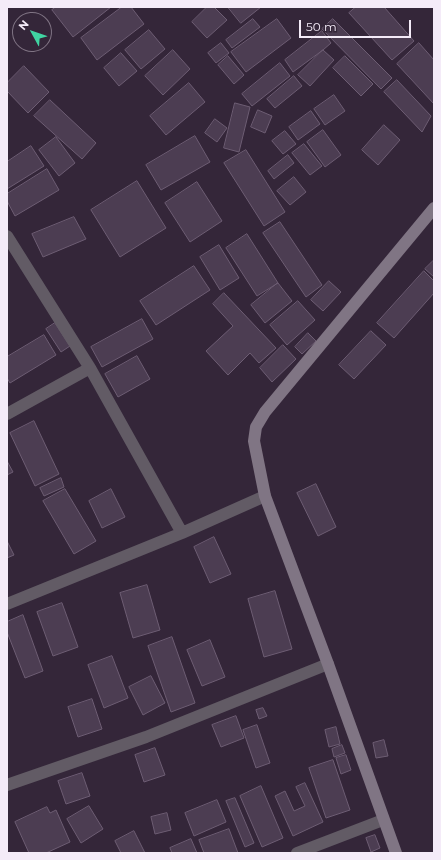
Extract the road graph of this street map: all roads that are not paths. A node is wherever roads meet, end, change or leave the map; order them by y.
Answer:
1 (434, 208) edge
2 (7, 236) edge
3 (90, 368) junction
4 (7, 414) edge
5 (265, 496) junction
6 (182, 533) junction
7 (7, 604) edge
8 (328, 664) junction
9 (7, 785) edge
10 (383, 820) junction
11 (297, 853) edge
12 (396, 853) edge

1 - 5 street
2 - 3 street
3 - 4 street
3 - 6 street
5 - 6 street
5 - 8 street
6 - 7 street
8 - 9 street
8 - 10 street
10 - 11 street
10 - 12 street

